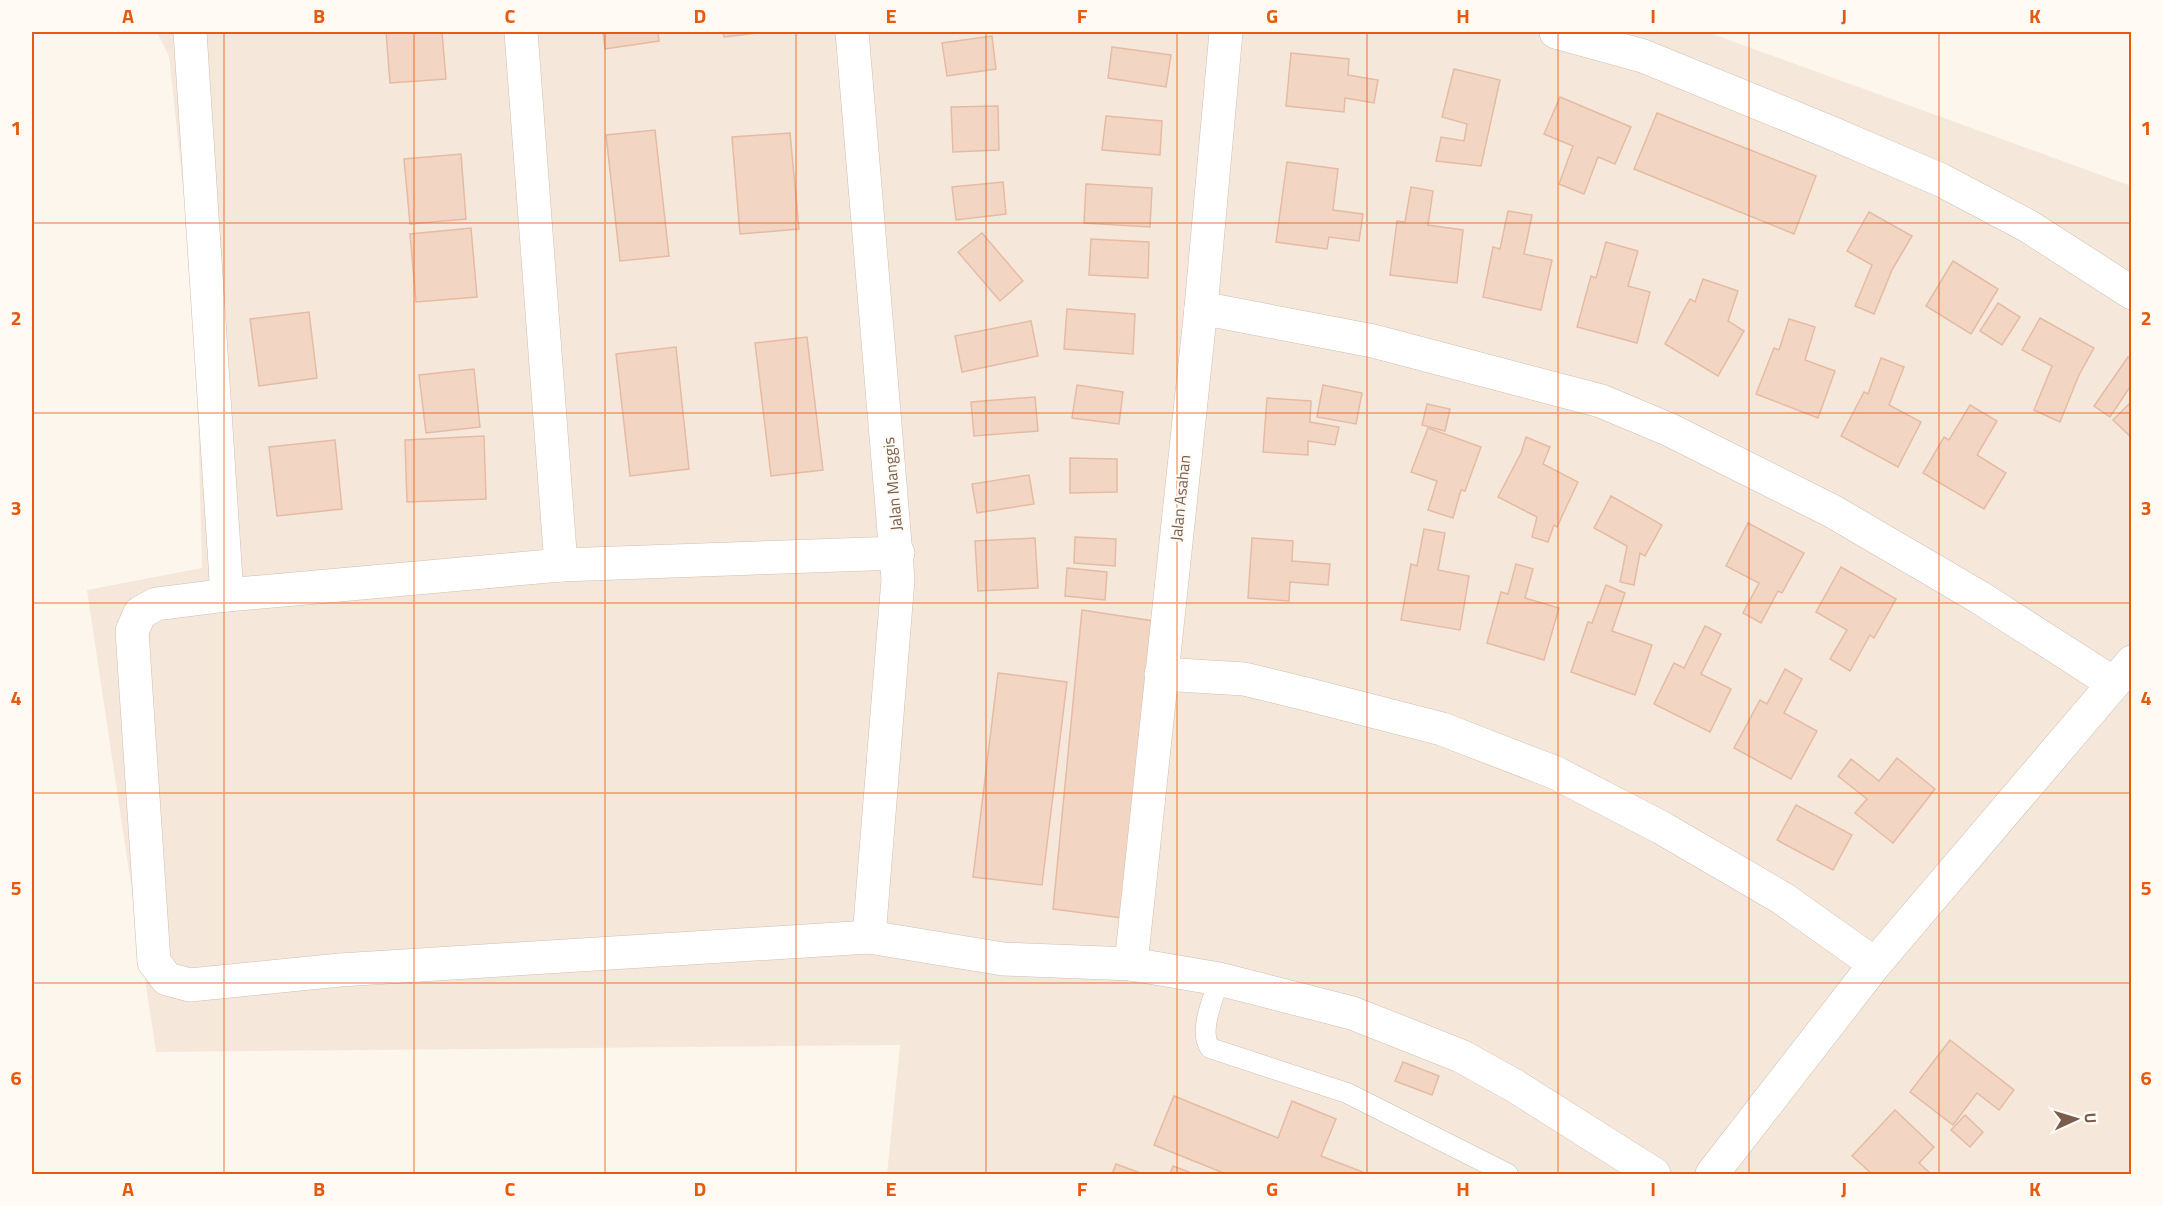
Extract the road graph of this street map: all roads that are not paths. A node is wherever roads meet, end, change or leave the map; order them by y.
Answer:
1 (190, 32) edge
2 (522, 32) edge
3 (852, 32) edge
4 (1226, 32) edge
5 (1556, 32) edge
6 (2132, 293) edge
7 (1201, 308) junction
8 (897, 553) junction
9 (561, 565) junction
10 (227, 595) junction
11 (2122, 673) edge
12 (1161, 674) junction
13 (868, 937) junction
14 (1131, 964) junction
15 (1875, 964) junction
16 (1219, 979) junction
17 (1508, 1174) edge
18 (1654, 1174) edge
19 (1712, 1174) edge

1 - 10 street
2 - 9 street
3 - 8 street, Jalan Manggis
4 - 7 street, Jalan Asahan
5 - 6 street
7 - 11 street
7 - 12 street, Jalan Asahan
8 - 9 street
8 - 13 street, Jalan Manggis
9 - 10 street
10 - 13 street
11 - 15 street
12 - 14 street, Jalan Asahan
12 - 15 street
13 - 14 street
14 - 16 street
15 - 19 street
16 - 17 lane
16 - 18 street

